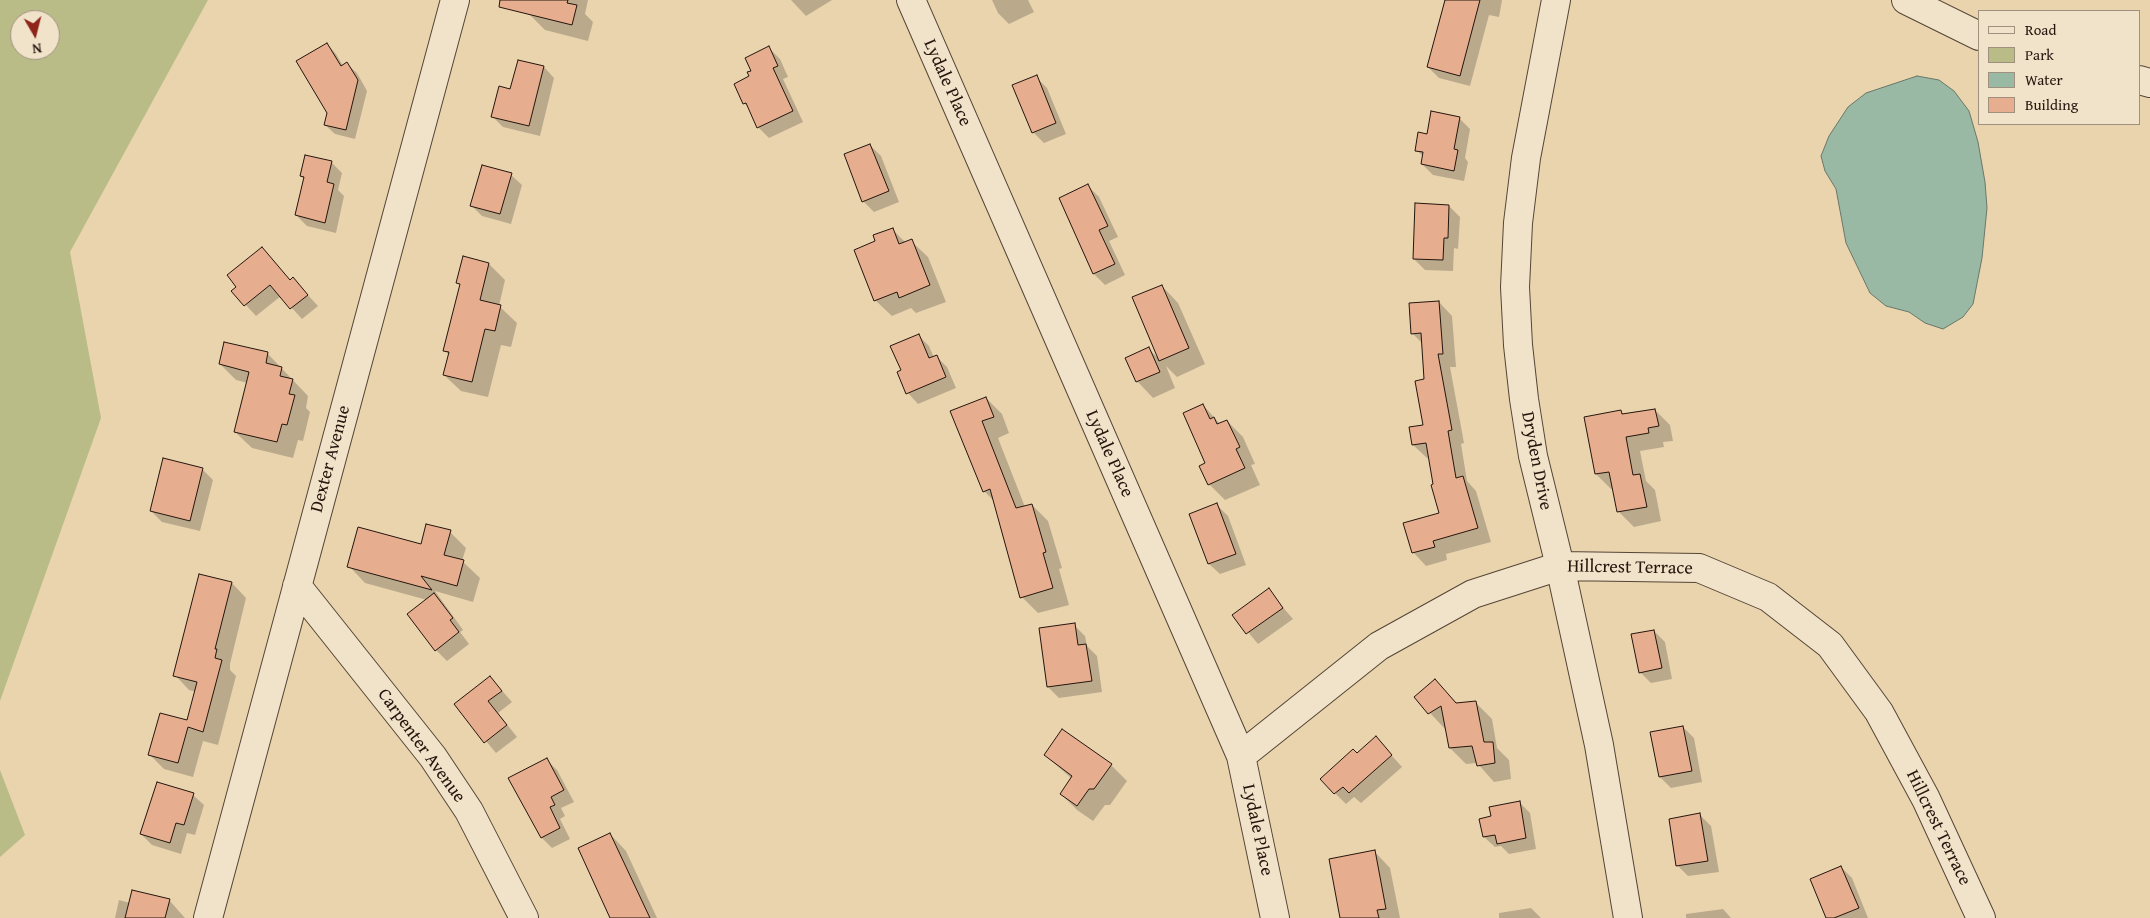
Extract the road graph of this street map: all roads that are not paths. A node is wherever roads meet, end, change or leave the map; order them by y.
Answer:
1 (455, 0) edge
2 (912, 0) edge
3 (1556, 0) edge
4 (1906, 0) edge
5 (1978, 36) edge
6 (1560, 566) junction
7 (297, 586) junction
8 (1241, 756) junction
9 (208, 918) edge
10 (524, 918) edge
11 (1275, 918) edge
12 (1628, 918) edge
13 (1981, 918) edge

1 - 7 street, Dexter Avenue
2 - 8 street, Lydale Place
3 - 6 street, Dryden Drive
4 - 5 street
6 - 8 street, Hillcrest Terrace
6 - 12 street, Dryden Drive
6 - 13 street, Hillcrest Terrace
7 - 9 street, Dexter Avenue
7 - 10 street, Carpenter Avenue
8 - 11 street, Lydale Place

